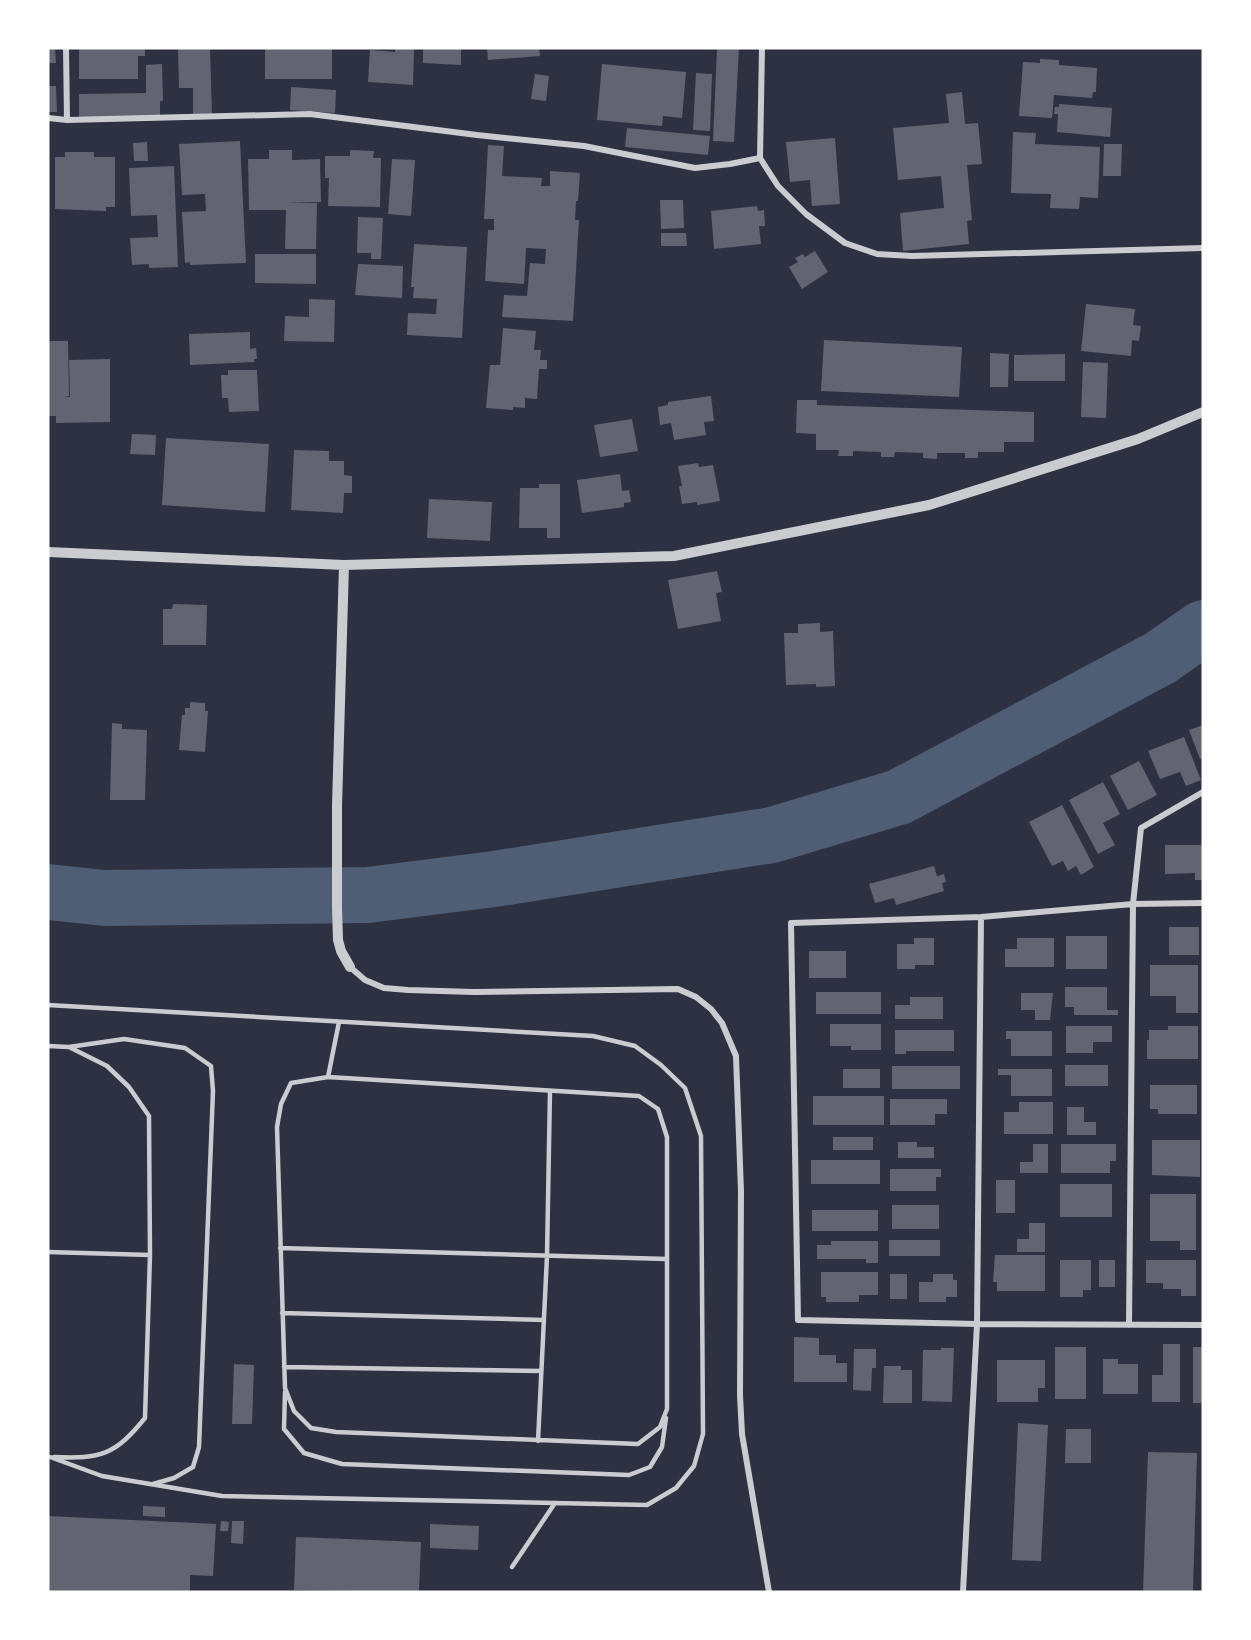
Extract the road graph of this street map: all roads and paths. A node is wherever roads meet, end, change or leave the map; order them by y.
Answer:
1 (66, 48) edge
2 (762, 48) edge
3 (48, 118) edge
4 (67, 120) junction
5 (760, 158) junction
6 (1203, 248) edge
7 (1203, 412) edge
8 (48, 552) edge
9 (344, 565) junction
10 (1203, 792) edge
11 (1203, 903) edge
12 (1133, 904) junction
13 (981, 917) junction
14 (350, 967) joint
15 (48, 1005) edge
16 (339, 1022) junction
17 (48, 1046) edge
18 (69, 1047) junction
19 (328, 1077) junction
20 (550, 1091) junction
21 (280, 1248) junction
22 (48, 1252) edge
23 (150, 1255) junction
24 (547, 1256) junction
25 (667, 1259) junction
26 (282, 1313) junction
27 (544, 1320) junction
28 (977, 1324) junction
29 (1129, 1325) junction
30 (1203, 1325) edge
31 (284, 1367) junction
32 (542, 1371) junction
33 (285, 1388) junction
34 (667, 1409) junction
35 (538, 1441) junction
36 (49, 1457) edge
37 (153, 1485) junction
38 (555, 1503) junction
39 (512, 1567) dead end
40 (769, 1592) edge
41 (963, 1592) edge

1 - 4 street
2 - 5 street
3 - 4 street
4 - 5 street
5 - 6 street
7 - 9 street
8 - 9 street
9 - 14 street
10 - 12 street
11 - 12 street
12 - 13 street
12 - 29 street
13 - 28 street
13 - 28 street
14 - 40 street
15 - 16 lane
16 - 19 lane
16 - 38 lane
17 - 18 lane
18 - 23 lane
18 - 37 lane
19 - 20 lane
19 - 21 lane
20 - 24 lane
20 - 25 lane
21 - 24 lane
21 - 26 lane
22 - 23 lane
23 - 36 lane
24 - 25 lane
24 - 27 lane
25 - 34 lane
26 - 27 lane
26 - 31 lane
27 - 32 lane
28 - 29 street
28 - 41 street
29 - 30 street
31 - 32 lane
31 - 33 lane
32 - 35 lane
33 - 34 lane
33 - 35 lane
34 - 35 lane
36 - 37 lane
37 - 38 lane
38 - 39 lane

